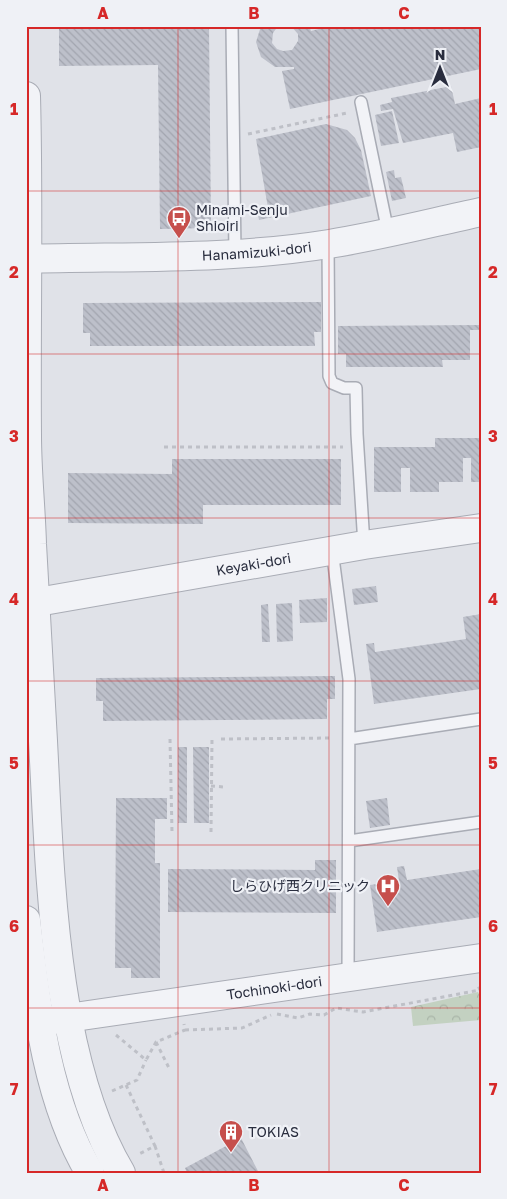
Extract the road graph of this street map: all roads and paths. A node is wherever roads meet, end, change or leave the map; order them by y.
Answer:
1 (232, 26) edge
2 (26, 96) edge
3 (362, 106) joint
4 (233, 138) junction
5 (481, 212) edge
6 (388, 232) junction
7 (328, 244) junction
8 (235, 254) junction
9 (28, 259) edge
10 (164, 446) dead end
11 (348, 447) dead end
12 (481, 528) edge
13 (364, 545) junction
14 (332, 550) junction
15 (30, 604) edge
16 (481, 719) edge
17 (170, 739) dead end
18 (212, 739) dead end
19 (221, 739) dead end
20 (349, 739) junction
21 (211, 786) junction
22 (224, 786) dead end
23 (481, 822) edge
24 (172, 832) dead end
25 (211, 832) dead end
26 (349, 841) junction
27 (26, 920) edge
28 (478, 968) edge
29 (348, 978) junction
30 (480, 990) edge
31 (272, 1006) dead end
32 (273, 1014) junction
33 (68, 1018) junction
34 (182, 1020) dead end
35 (31, 1024) edge
36 (185, 1030) junction
37 (114, 1033) dead end
38 (156, 1042) junction
39 (146, 1060) junction
40 (170, 1070) dead end
41 (126, 1085) junction
42 (107, 1094) dead end
43 (155, 1146) junction
44 (128, 1165) edge
45 (90, 1173) edge
46 (164, 1173) edge

1 - 4 lane
2 - 9 street
3 - 4 path
3 - 6 lane
4 - 8 lane
5 - 6 street, Hanamizuki-dori
6 - 7 street, Hanamizuki-dori
7 - 8 street, Hanamizuki-dori
7 - 13 lane
8 - 9 street, Hanamizuki-dori
9 - 15 street
10 - 11 path
12 - 13 street, Keyaki-dori
13 - 14 street, Keyaki-dori
14 - 15 street, Keyaki-dori
14 - 20 lane
15 - 33 street
16 - 20 lane
17 - 24 path
18 - 21 path
19 - 20 path
20 - 26 lane
21 - 22 path
21 - 25 path
23 - 26 lane
26 - 29 lane
27 - 35 street
28 - 29 street, Tochinoki-dori
28 - 30 path
29 - 33 street, Tochinoki-dori
30 - 32 path
31 - 32 path
32 - 36 path
33 - 35 street, Tochinoki-dori
33 - 44 street
34 - 36 path
35 - 45 street
36 - 38 path
37 - 39 path
38 - 39 path
38 - 40 path
39 - 41 path
41 - 42 path
41 - 43 path
43 - 44 path
43 - 46 path

